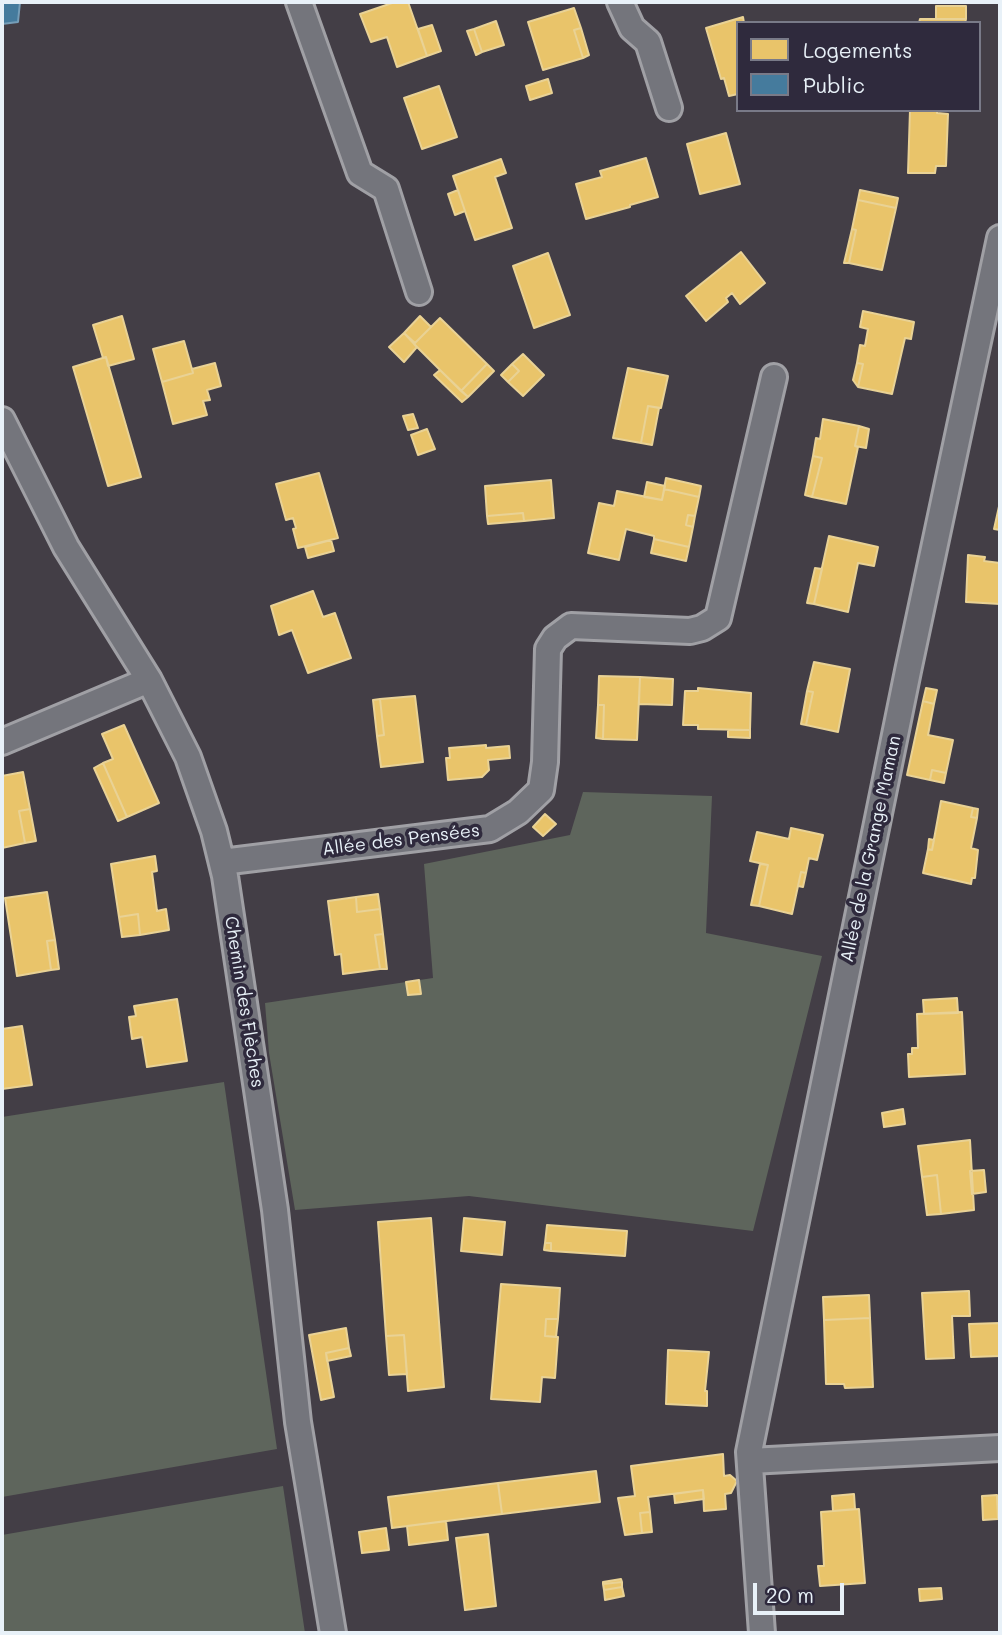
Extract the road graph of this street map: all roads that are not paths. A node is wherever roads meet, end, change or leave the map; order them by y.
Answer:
1 (299, 2) edge
2 (620, 2) edge
3 (669, 108) dead end
4 (1000, 238) edge
5 (419, 292) dead end
6 (774, 377) dead end
7 (2, 420) edge
8 (149, 680) junction
9 (2, 742) edge
10 (222, 862) junction
11 (1000, 1448) edge
12 (750, 1461) junction
13 (333, 1633) edge
14 (762, 1633) edge

1 - 5 street
2 - 3 street
4 - 12 street, Allée de la Grange Maman
6 - 10 street, Allée des Pensées
7 - 8 street, Chemin des Flèches
8 - 9 street
8 - 10 street, Chemin des Flèches
10 - 13 street, Chemin des Flèches
11 - 12 street
12 - 14 street, Allée de la Grange Maman

